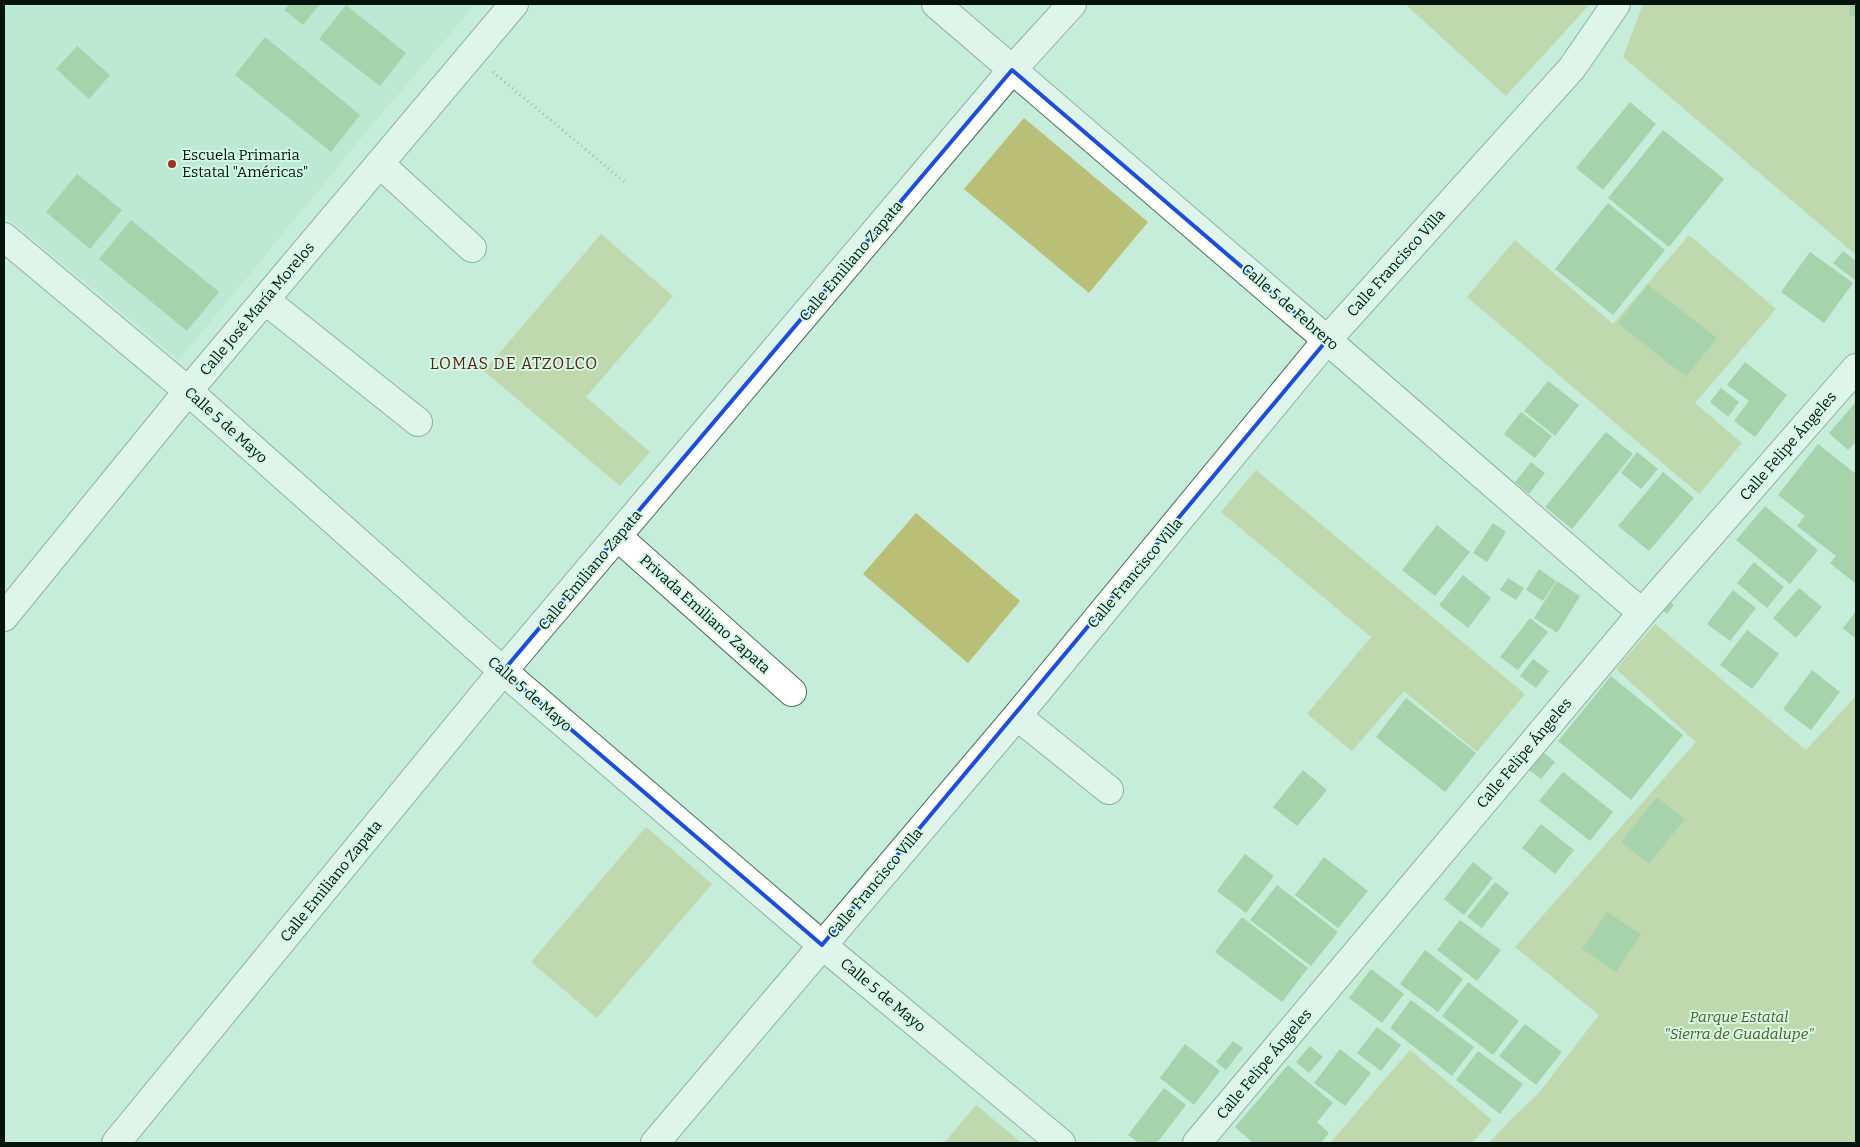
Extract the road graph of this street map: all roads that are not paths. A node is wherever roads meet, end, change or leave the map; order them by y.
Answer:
1 (514, 4) edge
2 (936, 4) edge
3 (1072, 4) edge
4 (1616, 4) edge
5 (1012, 70) junction
6 (380, 164) junction
7 (4, 237) edge
8 (472, 248) dead end
9 (265, 300) junction
10 (1327, 340) junction
11 (1856, 368) edge
12 (188, 391) junction
13 (418, 422) dead end
14 (618, 537) junction
15 (1642, 613) junction
16 (4, 618) edge
17 (503, 671) junction
18 (792, 692) dead end
19 (1017, 716) junction
20 (1109, 790) dead end
21 (822, 945) junction
22 (116, 1143) edge
23 (655, 1143) edge
24 (1061, 1143) edge
25 (1197, 1143) edge

1 - 6 street, Calle José María Morelos
2 - 5 street, Calle 5 de Febrero
3 - 5 street, Calle Emiliano Zapata
4 - 10 street, Calle Francisco Villa
5 - 10 street, Calle 5 de Febrero
5 - 14 street, Calle Emiliano Zapata
6 - 8 street
6 - 9 street, Calle José María Morelos
7 - 12 street, Calle 5 de Mayo
9 - 12 street, Calle José María Morelos
9 - 13 street
10 - 15 street, Calle 5 de Febrero
10 - 19 street, Calle Francisco Villa
11 - 15 street, Calle Felipe Ángeles
12 - 16 street, Calle José María Morelos
12 - 17 street, Calle 5 de Mayo
14 - 17 street, Calle Emiliano Zapata
14 - 18 street, Privada Emiliano Zapata
15 - 25 street, Calle Felipe Ángeles
17 - 21 street, Calle 5 de Mayo
17 - 22 street, Calle Emiliano Zapata
19 - 20 street
19 - 21 street, Calle Francisco Villa
21 - 23 street, Calle Francisco Villa
21 - 24 street, Calle 5 de Mayo

